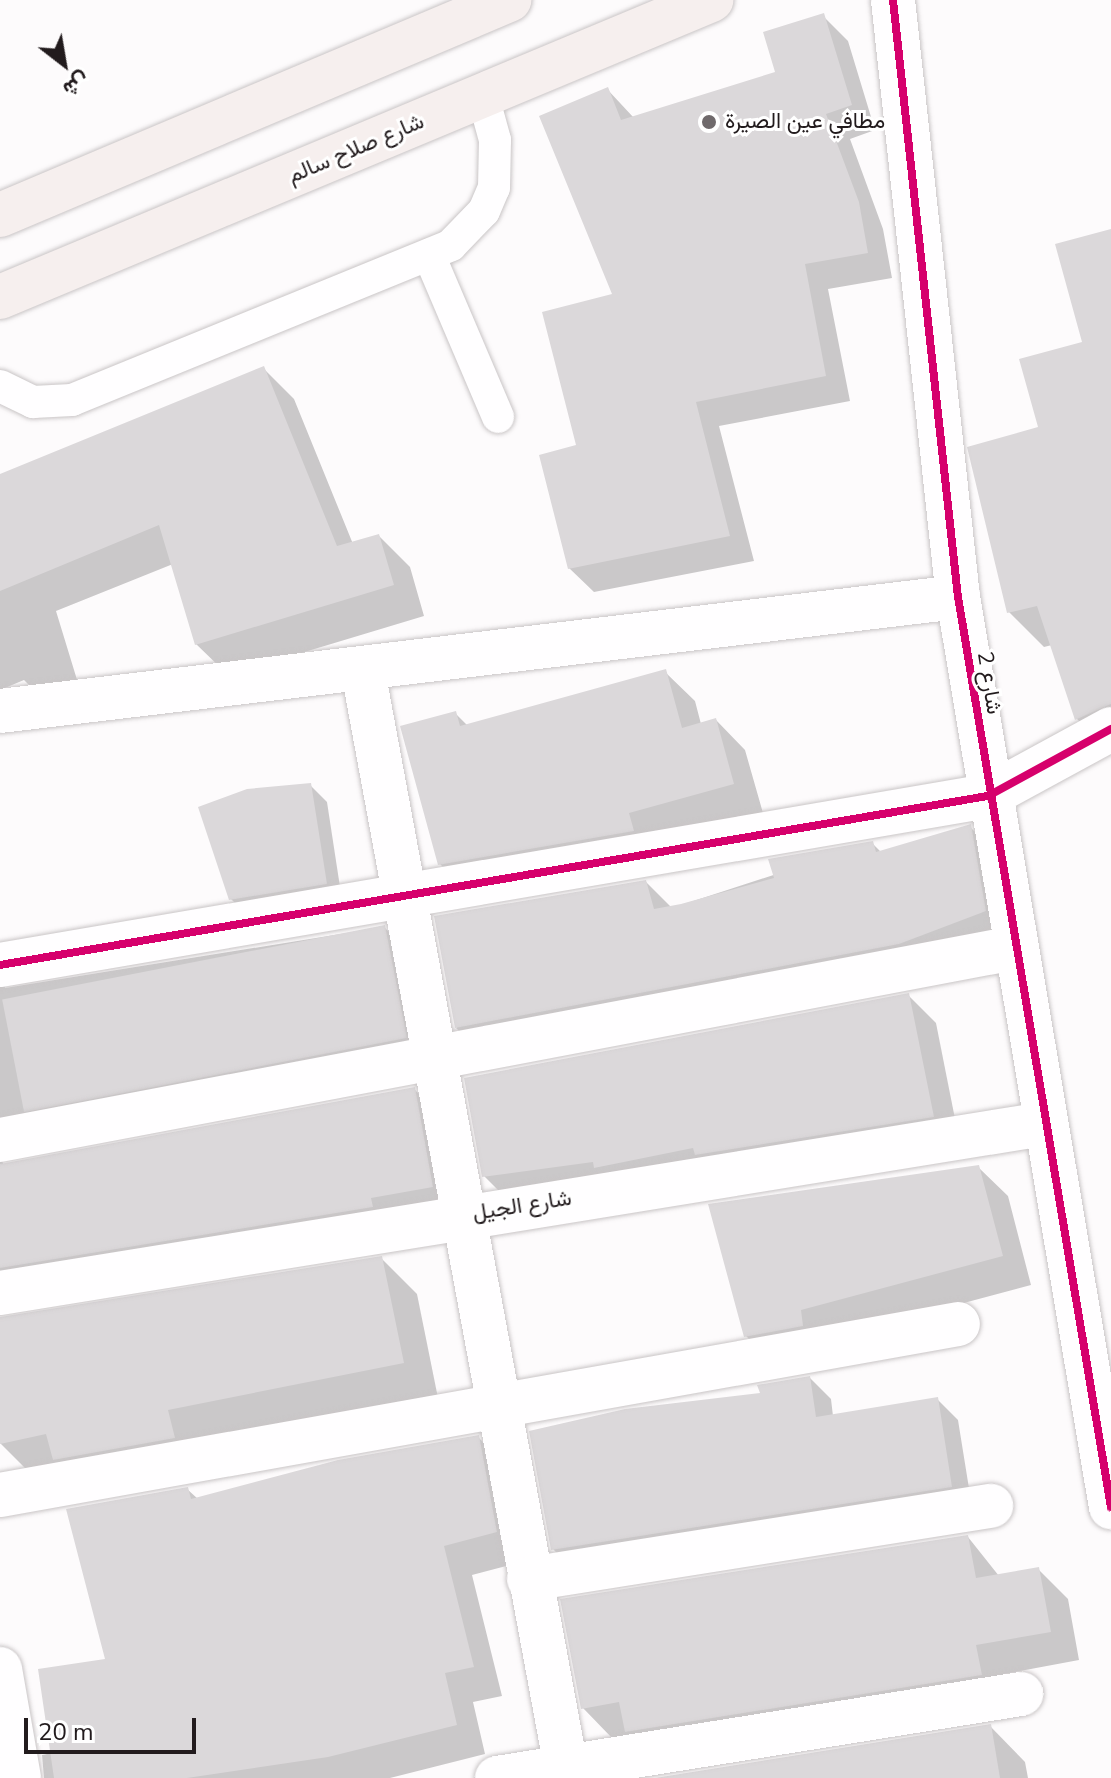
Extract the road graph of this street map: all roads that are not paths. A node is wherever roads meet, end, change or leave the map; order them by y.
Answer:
1 (509, 0) edge
2 (711, 0) edge
3 (893, 0) edge
4 (483, 96) junction
5 (0, 215) edge
6 (429, 255) junction
7 (0, 297) edge
8 (0, 386) edge
9 (498, 417) dead end
10 (958, 597) junction
11 (363, 671) junction
12 (0, 711) edge
13 (1111, 729) edge
14 (988, 796) junction
15 (404, 895) junction
16 (1014, 948) junction
17 (0, 965) edge
18 (435, 1062) junction
19 (1044, 1124) junction
20 (0, 1140) edge
21 (464, 1215) junction
22 (0, 1293) edge
23 (1111, 1321) edge
24 (958, 1324) dead end
25 (1085, 1357) junction
26 (496, 1401) junction
27 (0, 1495) edge
28 (991, 1506) dead end
29 (1111, 1507) edge
30 (529, 1579) junction
31 (1, 1675) edge
32 (1021, 1694) dead end
33 (567, 1772) edge
34 (19, 1778) edge
35 (497, 1778) edge

1 - 5 highway
2 - 4 highway, شارع صلاح سالم
3 - 10 street, شارع 2
4 - 6 lane
4 - 7 highway, شارع صلاح سالم
6 - 8 lane
6 - 9 lane
10 - 11 street
10 - 14 street, شارع 2
11 - 12 street
11 - 15 street
13 - 14 street
14 - 15 street
14 - 16 street, شارع 2
15 - 17 street
15 - 18 street
16 - 18 street
16 - 19 street, شارع 2
18 - 20 street
18 - 21 street
19 - 21 street, شارع الجيل
19 - 25 street, شارع 2
21 - 22 street, شارع الجيل
21 - 26 street
23 - 25 street
24 - 26 street
25 - 29 street, شارع 2
26 - 27 street
26 - 30 street
28 - 30 street
30 - 33 street
31 - 34 street
32 - 33 street
33 - 35 street

